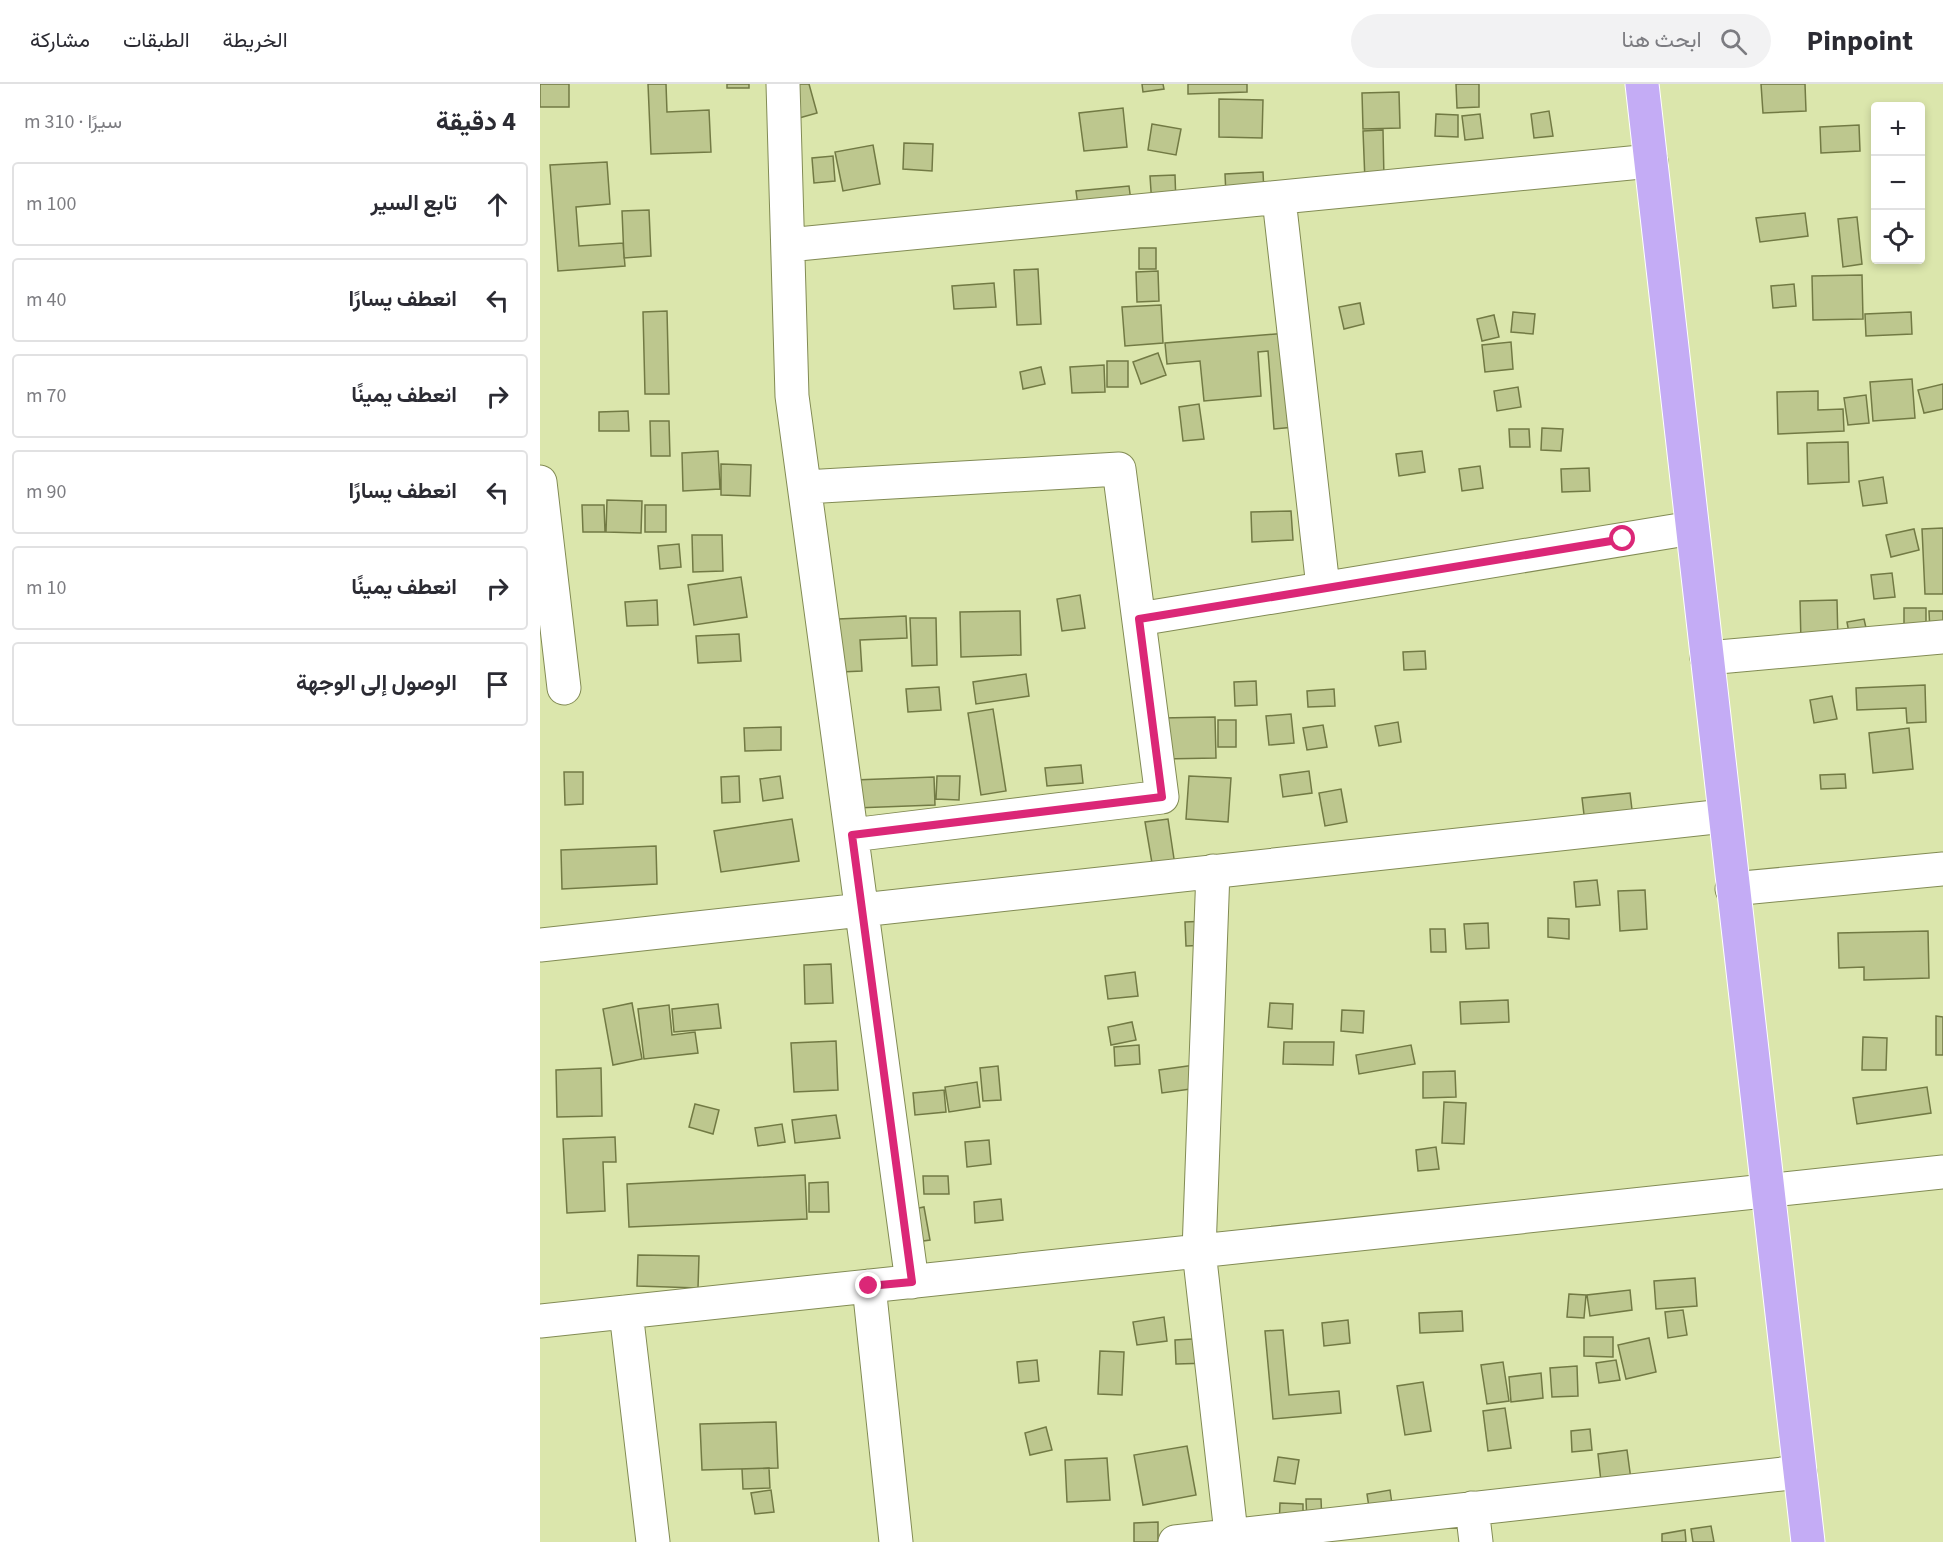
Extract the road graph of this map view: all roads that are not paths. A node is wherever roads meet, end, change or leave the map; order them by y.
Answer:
1 (783, 84) edge
2 (1642, 84) edge
3 (1651, 161) junction
4 (1279, 199) junction
5 (788, 245) junction
6 (540, 482) edge
7 (805, 487) junction
8 (542, 516) edge
9 (1692, 528) junction
10 (1323, 587) junction
11 (1139, 619) junction
12 (1943, 637) edge
13 (1707, 658) junction
14 (564, 688) dead end
15 (1724, 816) junction
16 (852, 835) junction
17 (1943, 868) edge
18 (1213, 871) junction
19 (1732, 889) junction
20 (862, 908) junction
21 (540, 945) edge
22 (1943, 1172) edge
23 (1768, 1191) junction
24 (1199, 1251) junction
25 (912, 1282) junction
26 (869, 1286) junction
27 (626, 1312) junction
28 (540, 1321) edge
29 (1800, 1472) junction
30 (1472, 1508) junction
31 (1232, 1539) edge
32 (653, 1542) edge
33 (896, 1542) edge
34 (1175, 1542) edge
35 (1476, 1542) edge
36 (1808, 1542) edge

1 - 5 street
2 - 3 main road
3 - 4 street
3 - 9 main road
4 - 5 street
4 - 10 street
5 - 7 street
6 - 8 street
7 - 11 street
7 - 16 street
8 - 14 street
9 - 10 street
9 - 13 main road
10 - 11 street
11 - 16 street
12 - 13 street
13 - 15 main road
15 - 18 street
15 - 19 main road
16 - 20 street
17 - 19 street
18 - 20 street
18 - 24 street
19 - 23 main road
20 - 21 street
20 - 25 street
22 - 23 street
23 - 24 street
23 - 29 main road
24 - 25 street
24 - 31 street
25 - 26 street
26 - 27 street
26 - 33 street
27 - 28 street
27 - 32 street
29 - 30 street
29 - 36 main road
30 - 31 street
30 - 35 street
31 - 34 street

